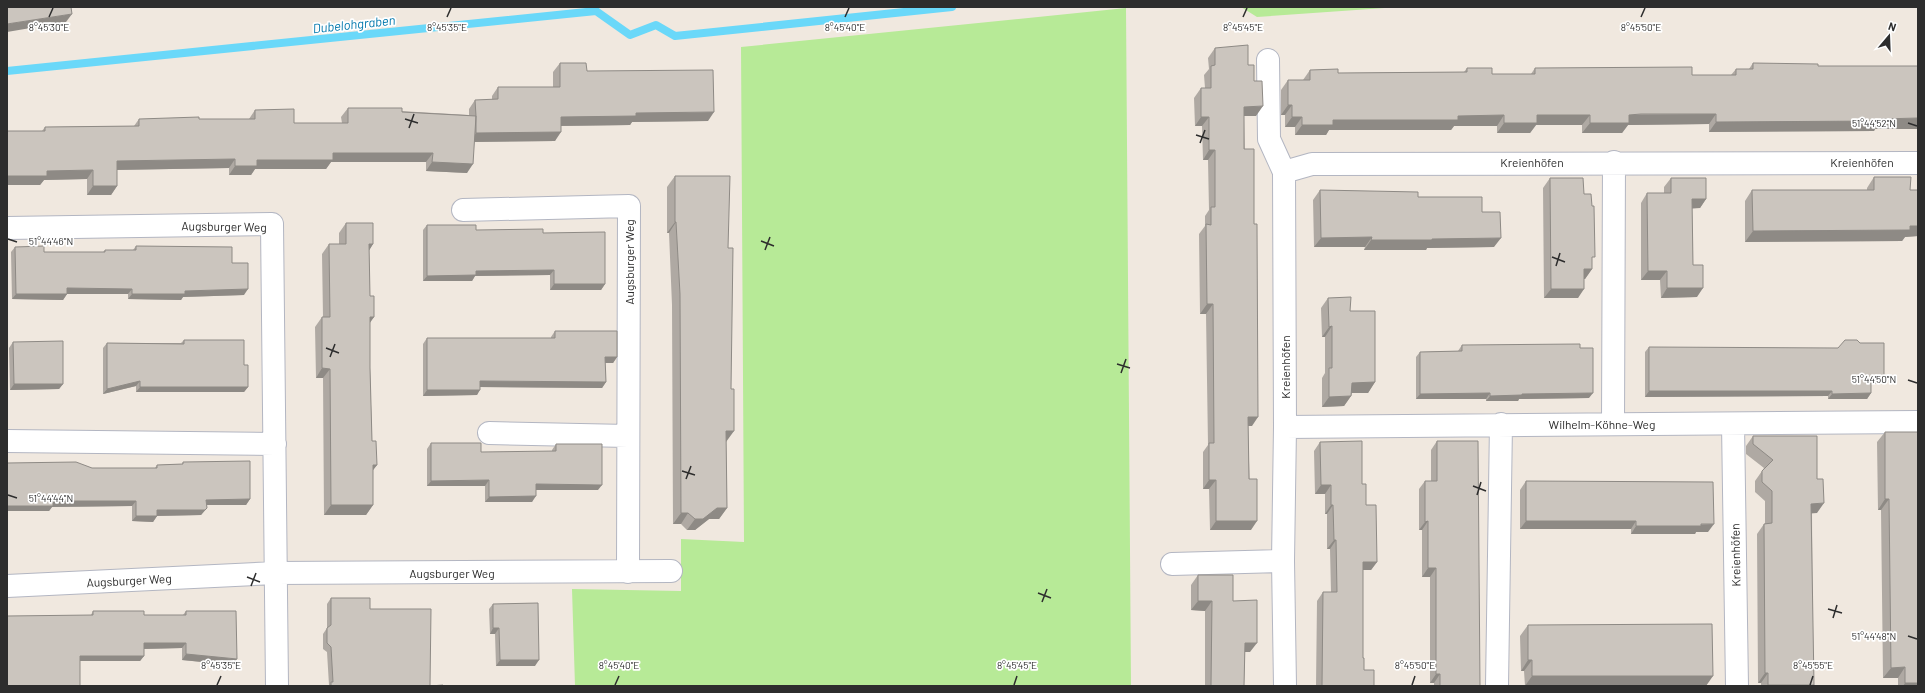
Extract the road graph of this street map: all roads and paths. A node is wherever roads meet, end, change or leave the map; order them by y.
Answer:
1 (1268, 60) dead end
2 (1614, 162) junction
3 (1918, 162) edge
4 (1284, 172) junction
5 (463, 210) dead end
6 (7, 228) edge
7 (1918, 422) edge
8 (1501, 424) junction
9 (1613, 424) junction
10 (1733, 424) junction
11 (1285, 427) junction
12 (490, 432) dead end
13 (628, 436) junction
14 (7, 441) edge
15 (275, 444) junction
16 (1283, 561) junction
17 (1172, 564) dead end
18 (671, 571) dead end
19 (628, 572) junction
20 (275, 573) junction
21 (7, 586) edge
22 (277, 686) edge
23 (1285, 686) edge
24 (1497, 686) edge
25 (1737, 686) edge

1 - 4 street, Kreienhöfen
2 - 3 street, Kreienhöfen
2 - 4 street, Kreienhöfen
2 - 9 street
4 - 11 street, Kreienhöfen
5 - 13 street, Augsburger Weg
6 - 15 street, Augsburger Weg
7 - 10 street, Wilhelm-Köhne-Weg
8 - 9 street, Wilhelm-Köhne-Weg
8 - 11 street, Wilhelm-Köhne-Weg
8 - 24 street
9 - 10 street, Wilhelm-Köhne-Weg
10 - 25 street, Kreienhöfen
11 - 16 street, Kreienhöfen
12 - 13 street
13 - 19 street, Augsburger Weg
14 - 15 street
15 - 20 street, Augsburger Weg
16 - 17 street
16 - 23 street, Kreienhöfen
18 - 19 street, Augsburger Weg
19 - 20 street, Augsburger Weg
20 - 21 street, Augsburger Weg
20 - 22 street, Augsburger Weg

